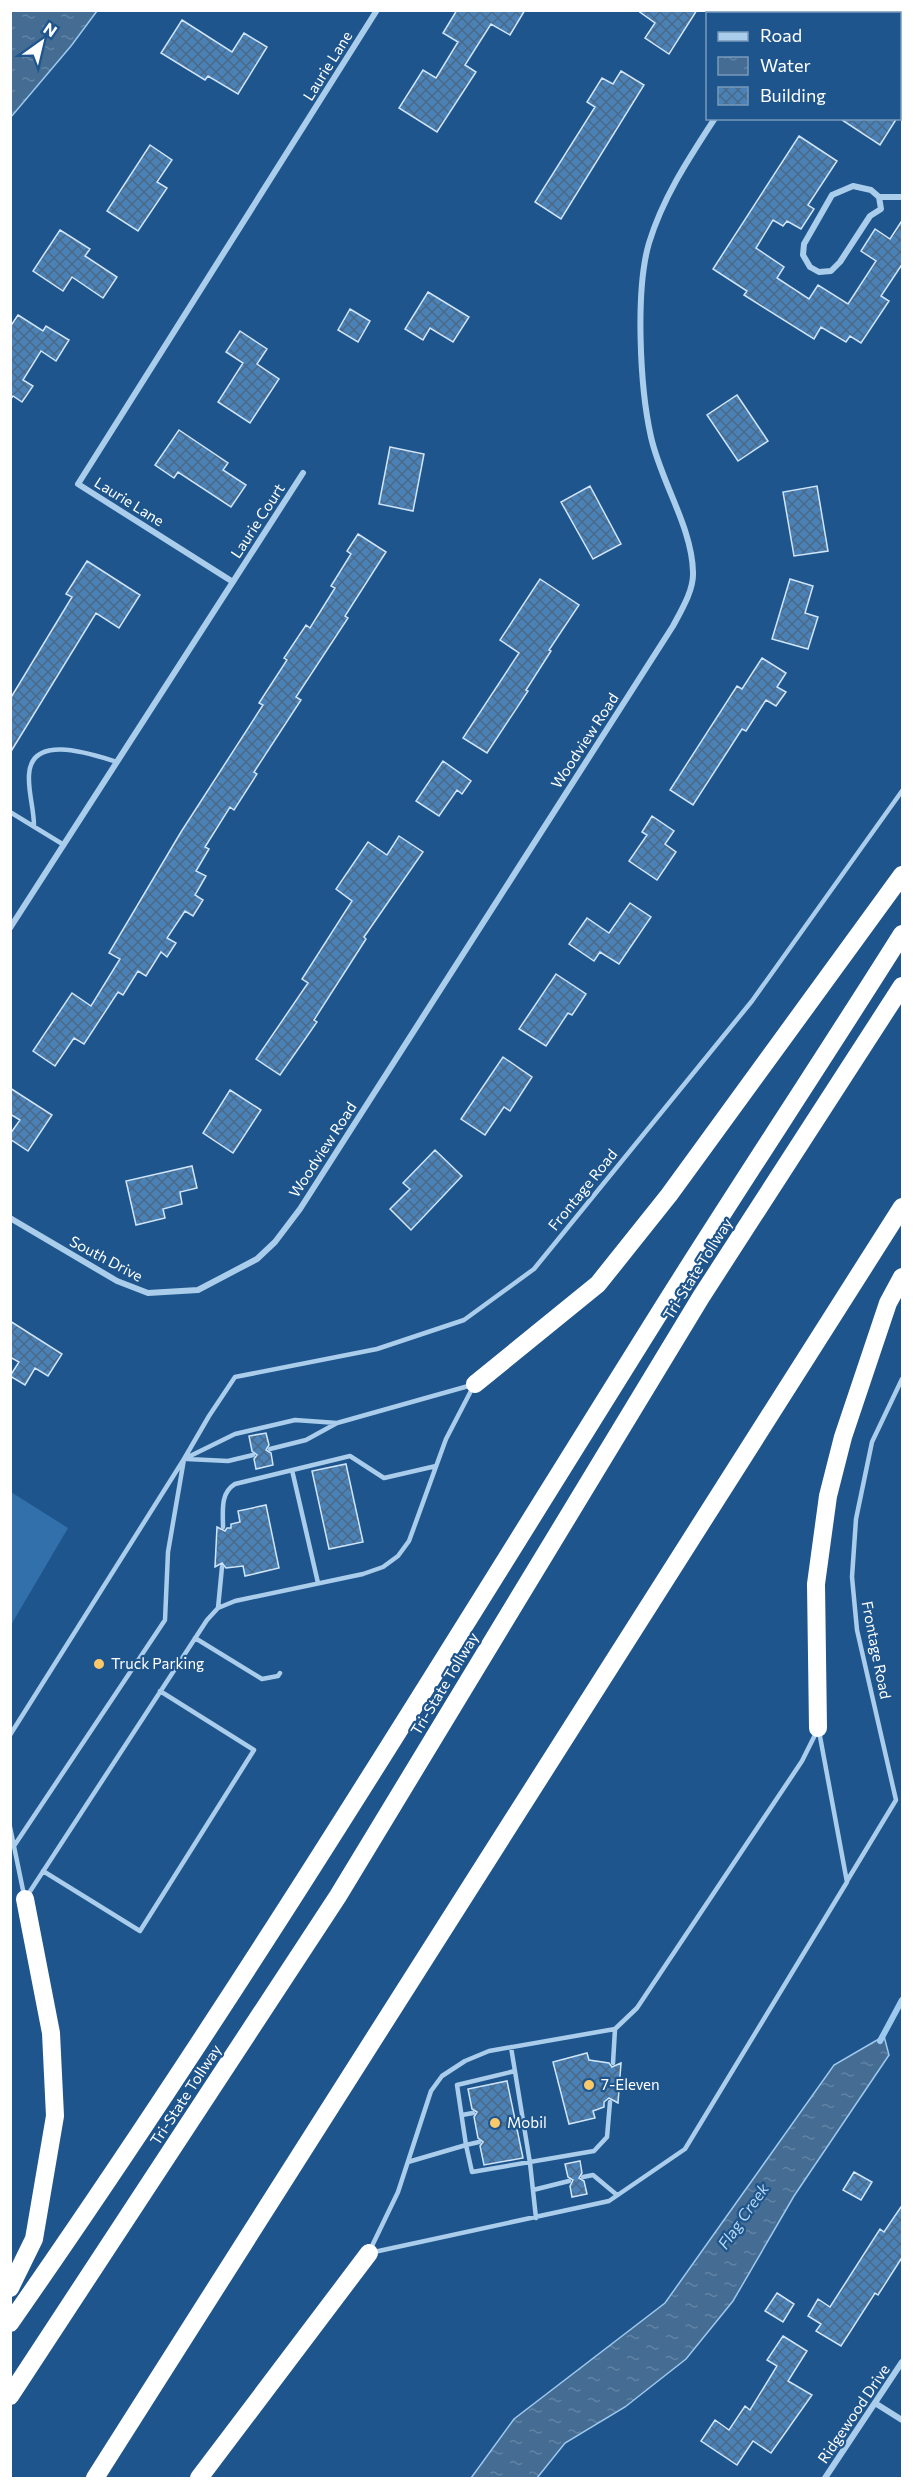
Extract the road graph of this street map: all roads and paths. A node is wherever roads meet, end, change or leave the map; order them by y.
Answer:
1 (377, 10) edge
2 (713, 120) edge
3 (879, 196) junction
4 (903, 197) edge
5 (303, 473) dead end
6 (233, 582) junction
7 (117, 762) junction
8 (903, 791) edge
9 (10, 812) edge
10 (34, 826) junction
11 (64, 845) junction
12 (903, 875) edge
13 (10, 928) edge
14 (903, 934) edge
15 (903, 986) edge
16 (903, 1207) edge
17 (10, 1218) edge
18 (903, 1277) edge
19 (198, 1290) joint
20 (903, 1379) edge
21 (475, 1384) junction
22 (337, 1423) junction
23 (270, 1449) dead end
24 (253, 1455) dead end
25 (184, 1459) junction
26 (436, 1466) junction
27 (292, 1470) junction
28 (223, 1527) dead end
29 (222, 1567) dead end
30 (318, 1582) junction
31 (218, 1608) junction
32 (195, 1638) junction
33 (280, 1673) dead end
34 (160, 1691) junction
35 (818, 1728) junction
36 (10, 1735) edge
37 (10, 1827) edge
38 (14, 1846) junction
39 (43, 1871) junction
40 (847, 1882) junction
41 (25, 1899) junction
42 (615, 2029) junction
43 (511, 2048) junction
44 (613, 2063) dead end
45 (515, 2071) junction
46 (520, 2103) junction
47 (610, 2103) dead end
48 (512, 2104) dead end
49 (473, 2113) dead end
50 (462, 2115) junction
51 (525, 2131) junction
52 (518, 2133) dead end
53 (478, 2142) dead end
54 (466, 2145) junction
55 (408, 2162) junction
56 (530, 2163) junction
57 (583, 2177) dead end
58 (568, 2181) dead end
59 (533, 2190) junction
60 (617, 2195) junction
61 (536, 2218) junction
62 (369, 2253) junction
63 (10, 2288) edge
64 (10, 2323) edge
65 (903, 2362) edge
66 (10, 2396) edge
67 (875, 2403) junction
68 (903, 2420) edge
69 (95, 2478) edge
70 (199, 2478) edge
71 (825, 2478) edge

1 - 6 street, Laurie Lane
2 - 19 street, Woodview Road
3 - 3 street
3 - 4 street
5 - 6 street, Laurie Court
6 - 7 street
7 - 10 lane
7 - 11 street
8 - 25 lane, Frontage Road
9 - 10 lane
10 - 11 lane
11 - 13 street
12 - 21 highway
14 - 64 highway, Tri-State Tollway
15 - 66 highway, Tri-State Tollway
16 - 69 highway
17 - 19 street, South Drive
18 - 35 highway
20 - 40 lane, Frontage Road
21 - 22 lane
21 - 26 lane
22 - 23 lane
22 - 25 lane
24 - 25 lane
25 - 36 lane, Frontage Road
25 - 38 lane
26 - 27 lane
26 - 30 lane
27 - 28 lane
27 - 30 lane
29 - 31 lane
30 - 31 lane
31 - 32 lane
32 - 33 lane
32 - 34 lane
34 - 39 lane
34 - 39 lane
35 - 40 lane
35 - 42 lane
37 - 38 lane
38 - 41 lane
39 - 41 lane
40 - 60 lane, Frontage Road
41 - 63 highway
42 - 43 lane
42 - 44 lane
43 - 45 lane
43 - 55 lane
45 - 46 lane
45 - 50 lane
46 - 48 lane
46 - 51 lane
47 - 56 lane
49 - 50 lane
50 - 54 lane
51 - 52 lane
51 - 56 lane
53 - 54 lane
54 - 55 lane
54 - 56 lane
55 - 62 lane
56 - 59 lane
57 - 60 lane
58 - 59 lane
59 - 61 lane
60 - 61 lane, Frontage Road
61 - 62 lane, Frontage Road
62 - 70 highway
65 - 67 street, Ridgewood Drive
67 - 68 street
67 - 71 street, Ridgewood Drive

